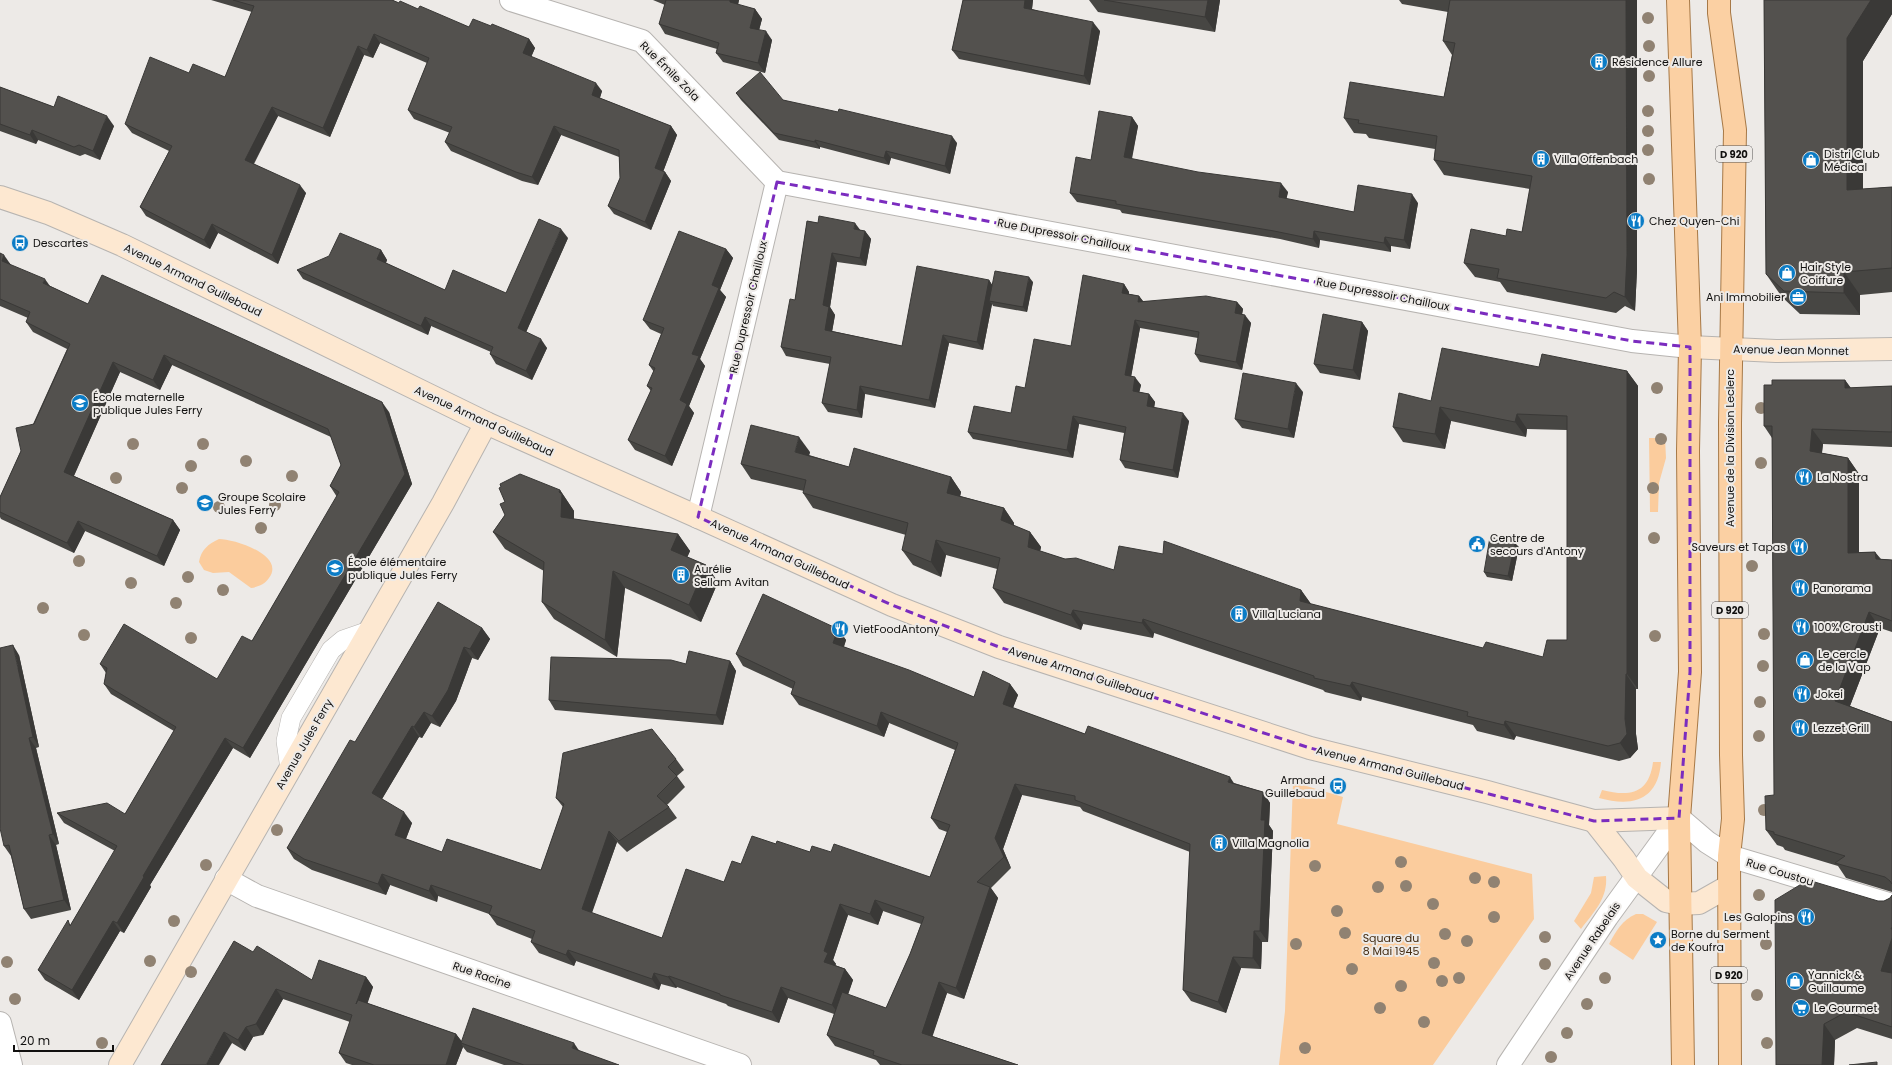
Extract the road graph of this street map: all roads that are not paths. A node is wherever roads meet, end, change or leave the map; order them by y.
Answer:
1 (511, 0) edge
2 (1678, 0) edge
3 (1719, 0) edge
4 (778, 182) junction
5 (0, 197) edge
6 (1690, 347) junction
7 (1731, 349) junction
8 (1892, 349) edge
9 (486, 423) junction
10 (698, 516) junction
11 (1679, 818) junction
12 (1594, 822) junction
13 (1729, 856) junction
14 (1637, 878) junction
15 (226, 879) junction
16 (1729, 886) junction
17 (1680, 904) junction
18 (1892, 905) edge
19 (0, 1023) edge
20 (11, 1065) edge
21 (120, 1065) edge
22 (740, 1065) edge
23 (1508, 1065) edge
24 (1683, 1065) edge
25 (1730, 1065) edge

1 - 4 street, Rue Émile Zola
2 - 6 main road
3 - 7 main road, Avenue de la Division Leclerc / D 920
4 - 6 street, Rue Dupressoir Chailloux
4 - 10 street, Rue Dupressoir Chailloux
5 - 9 street, Avenue Armand Guillebaud
6 - 7 street, Avenue Jean Monnet
6 - 11 main road
7 - 8 street, Avenue Jean Monnet
7 - 13 main road, Avenue de la Division Leclerc / D 920
9 - 10 street, Avenue Armand Guillebaud
9 - 15 street, Avenue Jules Ferry
10 - 12 street, Avenue Armand Guillebaud
11 - 12 street, Avenue Armand Guillebaud
11 - 13 street, Rue Coustou
11 - 14 street, Avenue Rabelais
11 - 17 main road
12 - 14 street
13 - 16 main road, Avenue de la Division Leclerc / D 920
13 - 18 street, Rue Coustou
14 - 17 street
14 - 23 street, Avenue Rabelais
15 - 21 street, Avenue Jules Ferry
15 - 22 street, Rue Racine
16 - 17 street
16 - 25 main road, Avenue de la Division Leclerc / D 920
17 - 24 main road
19 - 20 street

